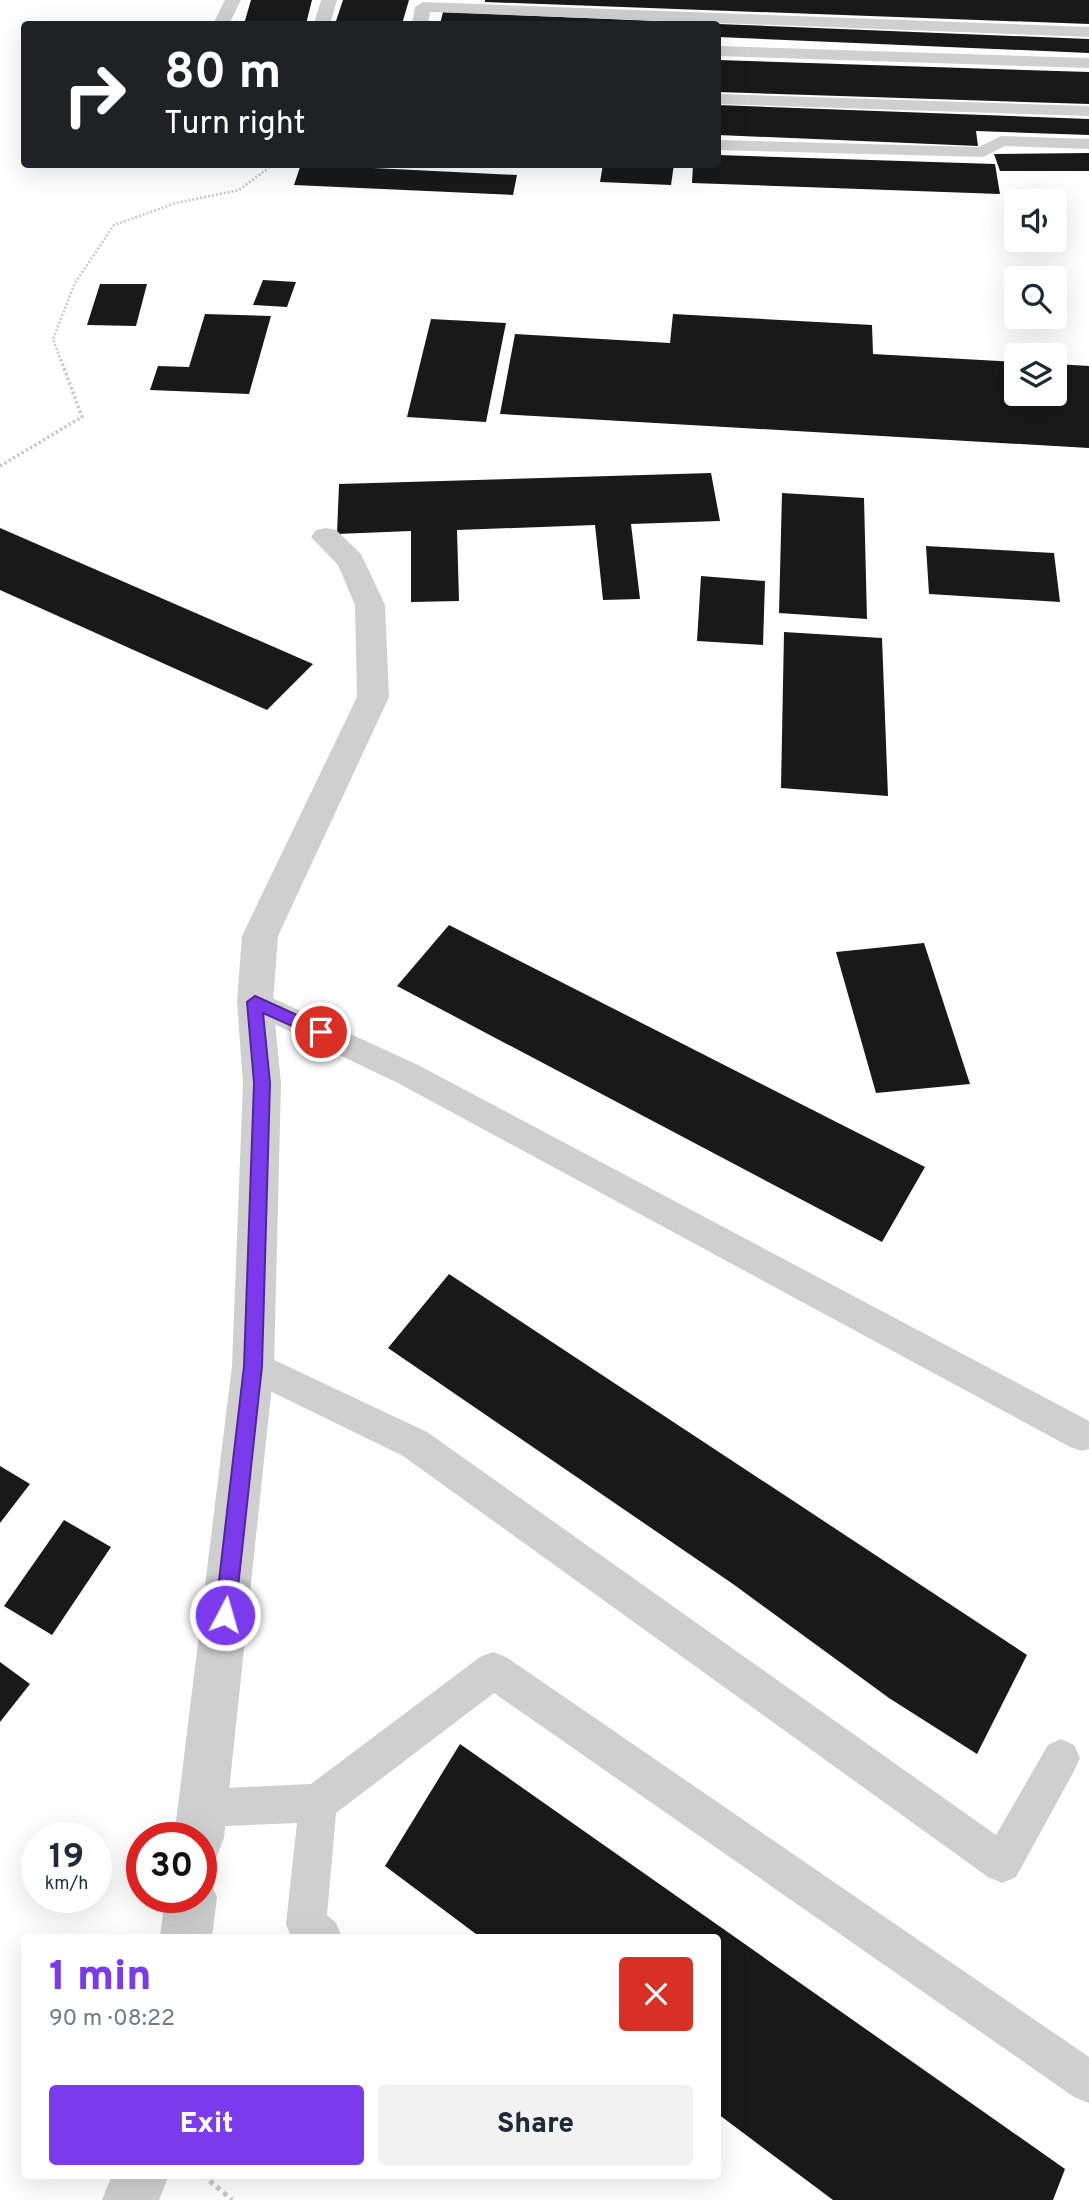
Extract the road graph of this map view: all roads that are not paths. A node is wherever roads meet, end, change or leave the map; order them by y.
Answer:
1 (233, 0) edge
2 (329, 0) edge
3 (449, 4) edge
4 (222, 21) edge
5 (323, 21) edge
6 (420, 21) edge
7 (1089, 32) edge
8 (721, 51) edge
9 (1089, 63) edge
10 (721, 99) edge
11 (1089, 111) edge
12 (1089, 144) edge
13 (721, 145) edge
14 (326, 537) dead end
15 (255, 1002) junction
16 (253, 1366) junction
17 (1082, 1435) dead end
18 (1061, 1758) dead end
19 (318, 1803) junction
20 (201, 1822) edge
21 (207, 1822) edge
22 (189, 1913) edge
23 (186, 1934) edge
24 (318, 1934) edge
25 (1089, 2082) edge
26 (139, 2179) edge
27 (130, 2200) edge

1 - 4 lane
2 - 5 lane
3 - 6 lane
3 - 7 lane
8 - 9 lane
10 - 11 lane
12 - 13 lane
14 - 15 street
15 - 16 street
15 - 17 lane
16 - 18 lane
16 - 20 street
19 - 21 lane
19 - 24 lane
19 - 25 lane
22 - 23 street
26 - 27 street

